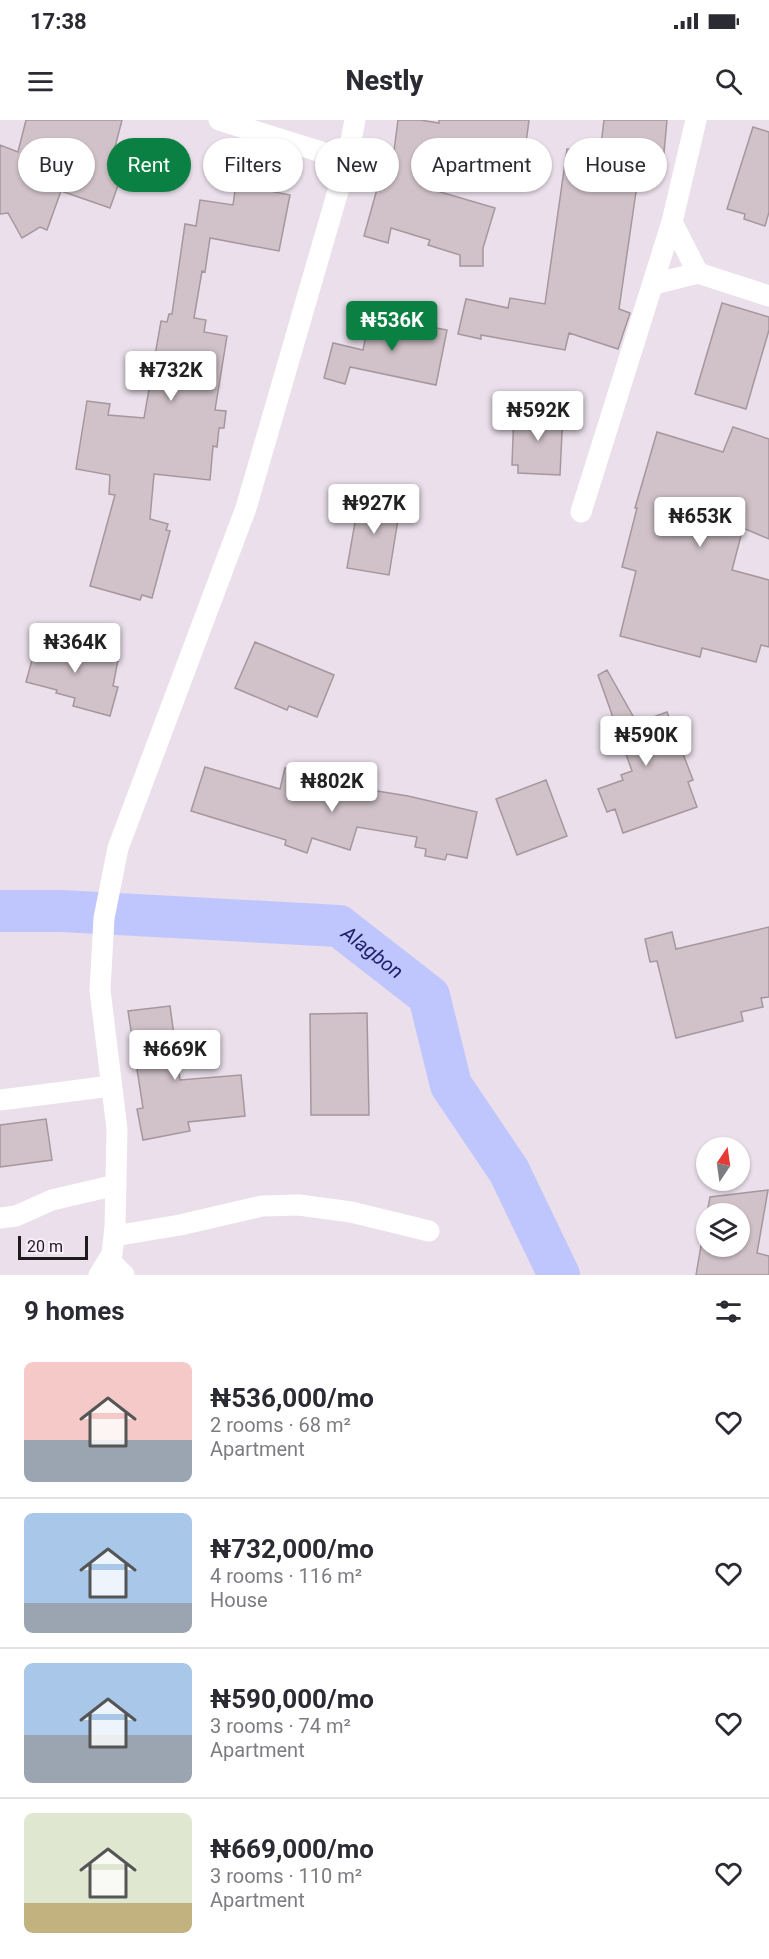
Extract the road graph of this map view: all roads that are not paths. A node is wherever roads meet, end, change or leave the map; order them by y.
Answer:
1 (219, 120) edge
2 (355, 120) edge
3 (696, 120) edge
4 (351, 138) edge
5 (315, 150) edge
6 (338, 192) edge
7 (672, 222) junction
8 (698, 273) junction
9 (654, 284) junction
10 (769, 296) edge
11 (581, 512) dead end
12 (111, 1086) junction
13 (0, 1100) edge
14 (116, 1185) junction
15 (0, 1218) edge
16 (429, 1231) dead end
17 (114, 1236) junction
18 (104, 1267) edge
19 (124, 1275) edge

1 - 5 street
2 - 4 street
3 - 7 street
6 - 12 street
7 - 8 street
7 - 9 street
8 - 9 street
8 - 10 street
9 - 11 street
12 - 13 street
12 - 14 street
14 - 15 street
14 - 17 street
16 - 17 street
17 - 18 street
18 - 19 street

